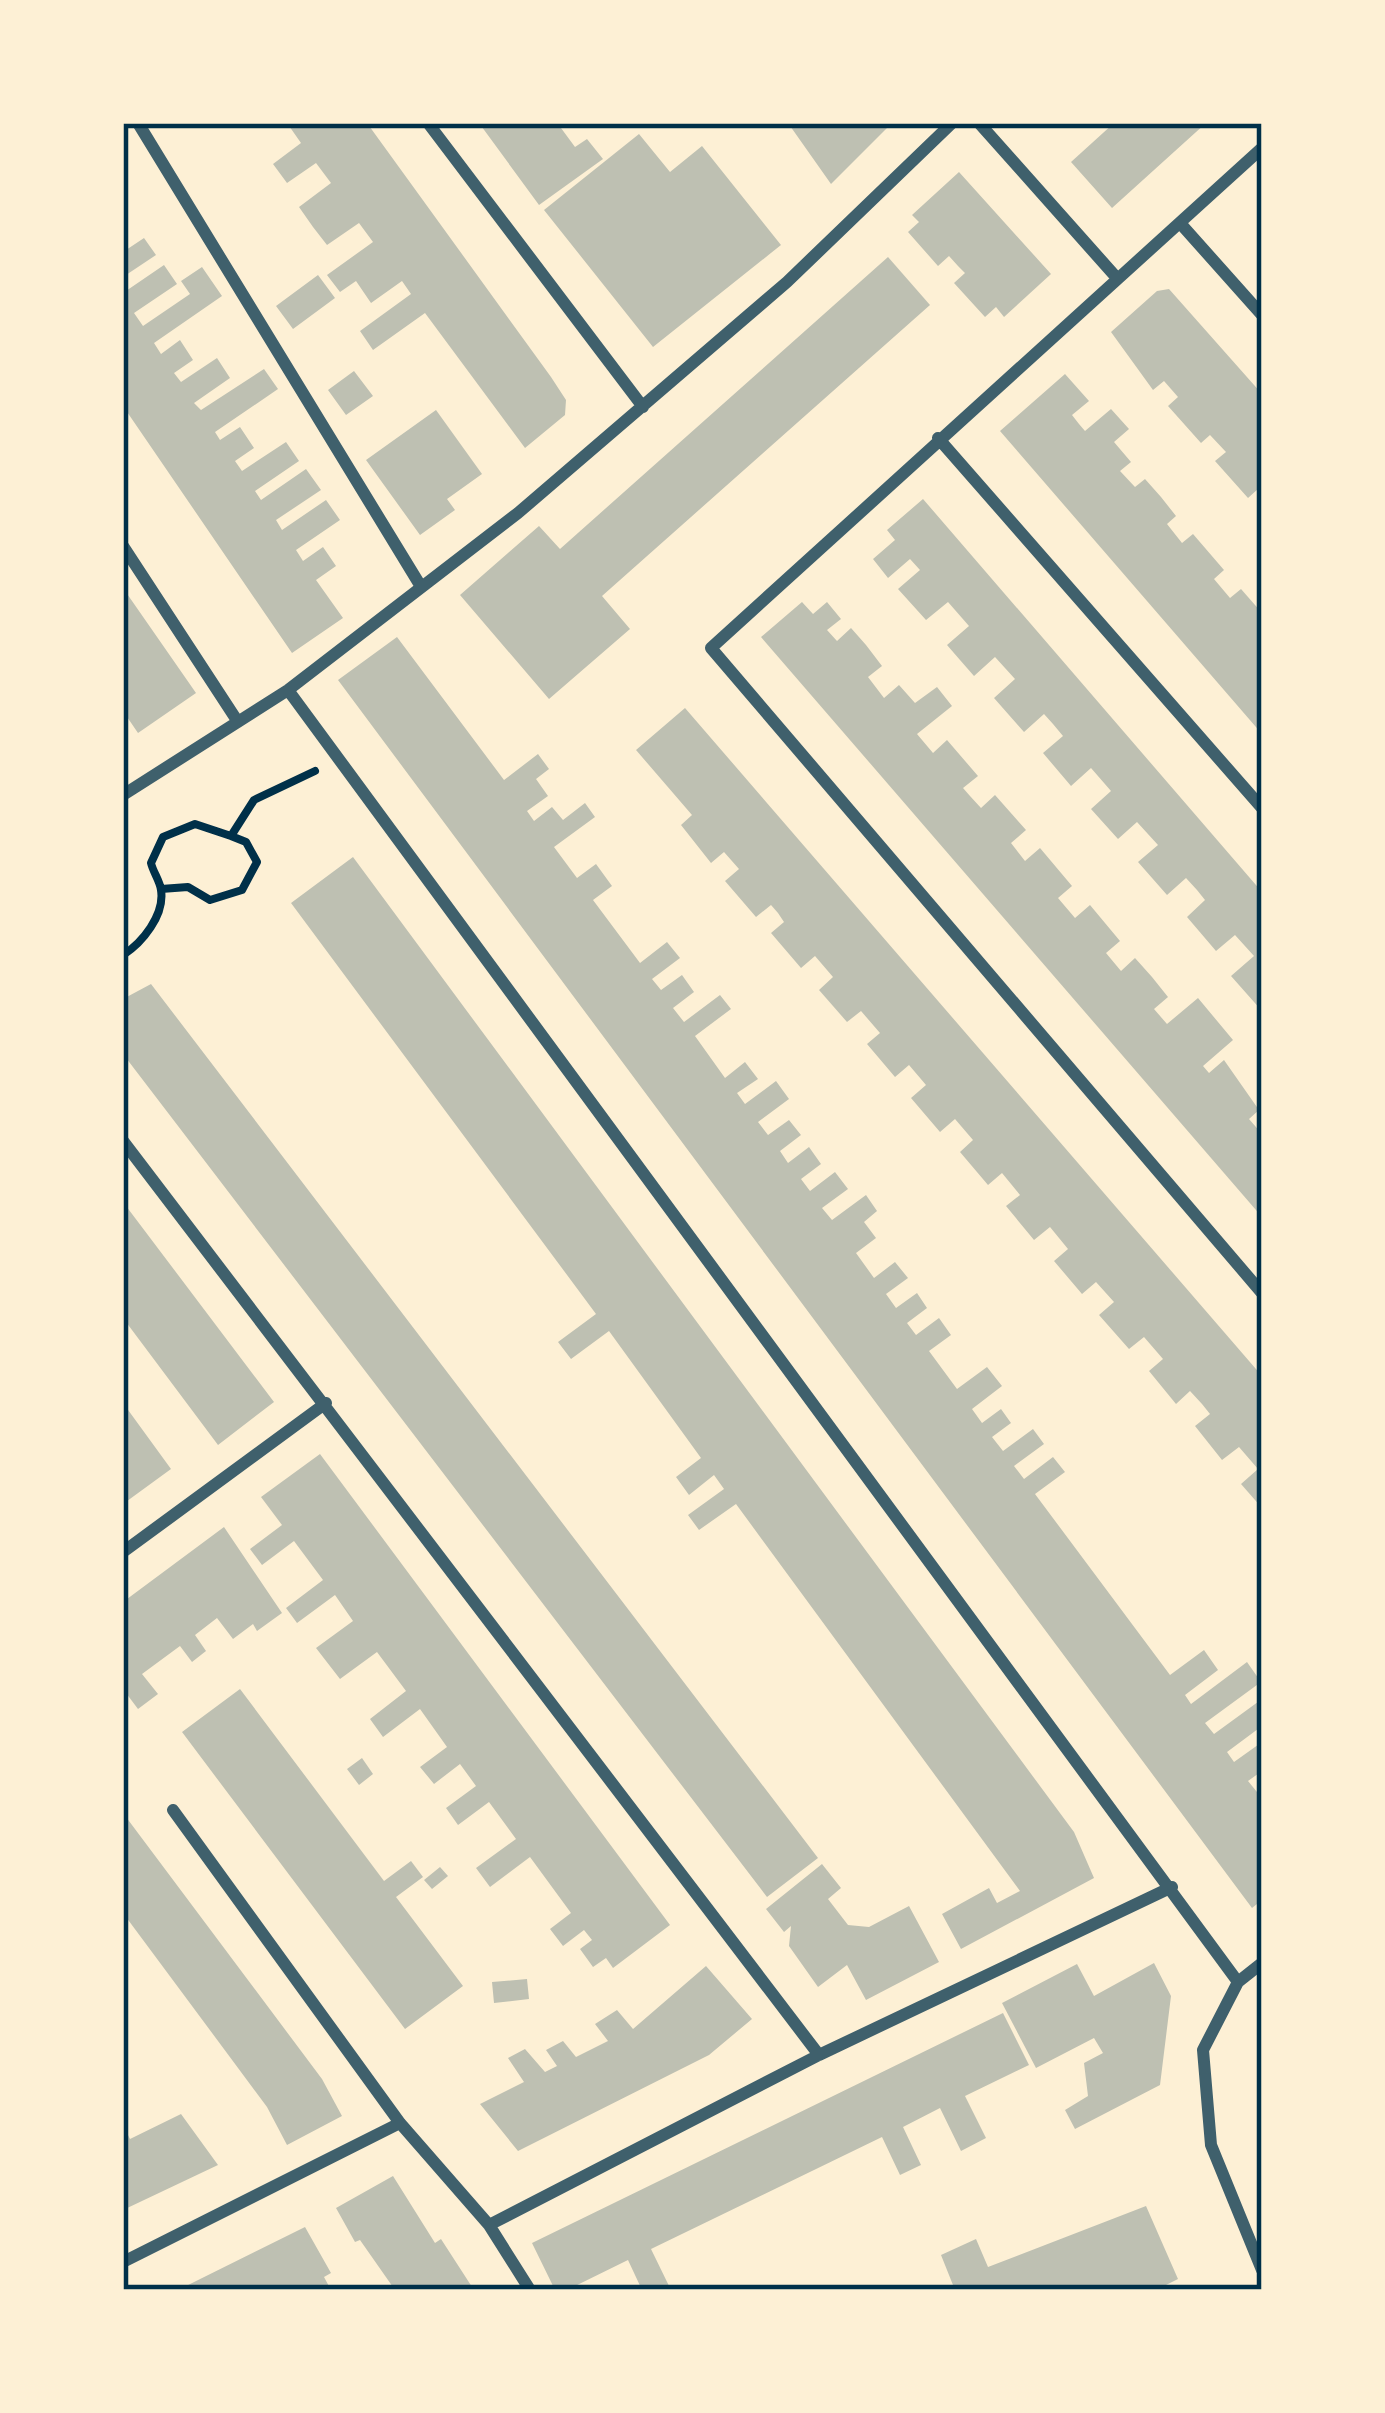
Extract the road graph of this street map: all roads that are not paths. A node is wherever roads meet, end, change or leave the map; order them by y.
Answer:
1 (139, 123) edge
2 (428, 123) edge
3 (952, 123) edge
4 (979, 123) edge
5 (1262, 148) edge
6 (1180, 223) junction
7 (1116, 277) junction
8 (1262, 315) edge
9 (643, 407) junction
10 (938, 438) junction
11 (123, 546) edge
12 (420, 585) junction
13 (288, 690) junction
14 (238, 722) junction
15 (123, 795) edge
16 (1262, 808) edge
17 (123, 1141) edge
18 (136, 1160) junction
19 (123, 1169) edge
20 (1262, 1293) edge
21 (326, 1403) junction
22 (123, 1552) edge
23 (173, 1810) dead end
24 (1172, 1887) junction
25 (1262, 1963) edge
26 (1238, 1982) junction
27 (819, 2056) junction
28 (400, 2123) junction
29 (489, 2225) junction
30 (123, 2262) edge
31 (1262, 2270) edge
32 (530, 2290) edge

1 - 12 street
2 - 9 street
3 - 9 street
4 - 7 street
5 - 6 street
6 - 7 street
6 - 8 street
7 - 10 street
9 - 12 street
10 - 16 street
10 - 20 street
11 - 14 street
12 - 13 street
13 - 14 street
13 - 24 street
14 - 15 street
17 - 18 street
18 - 19 street
18 - 21 street
21 - 22 street
21 - 27 street
23 - 28 street
24 - 26 street
24 - 27 street
25 - 26 street
26 - 31 street
27 - 29 street
28 - 29 street
28 - 30 street
29 - 32 street

